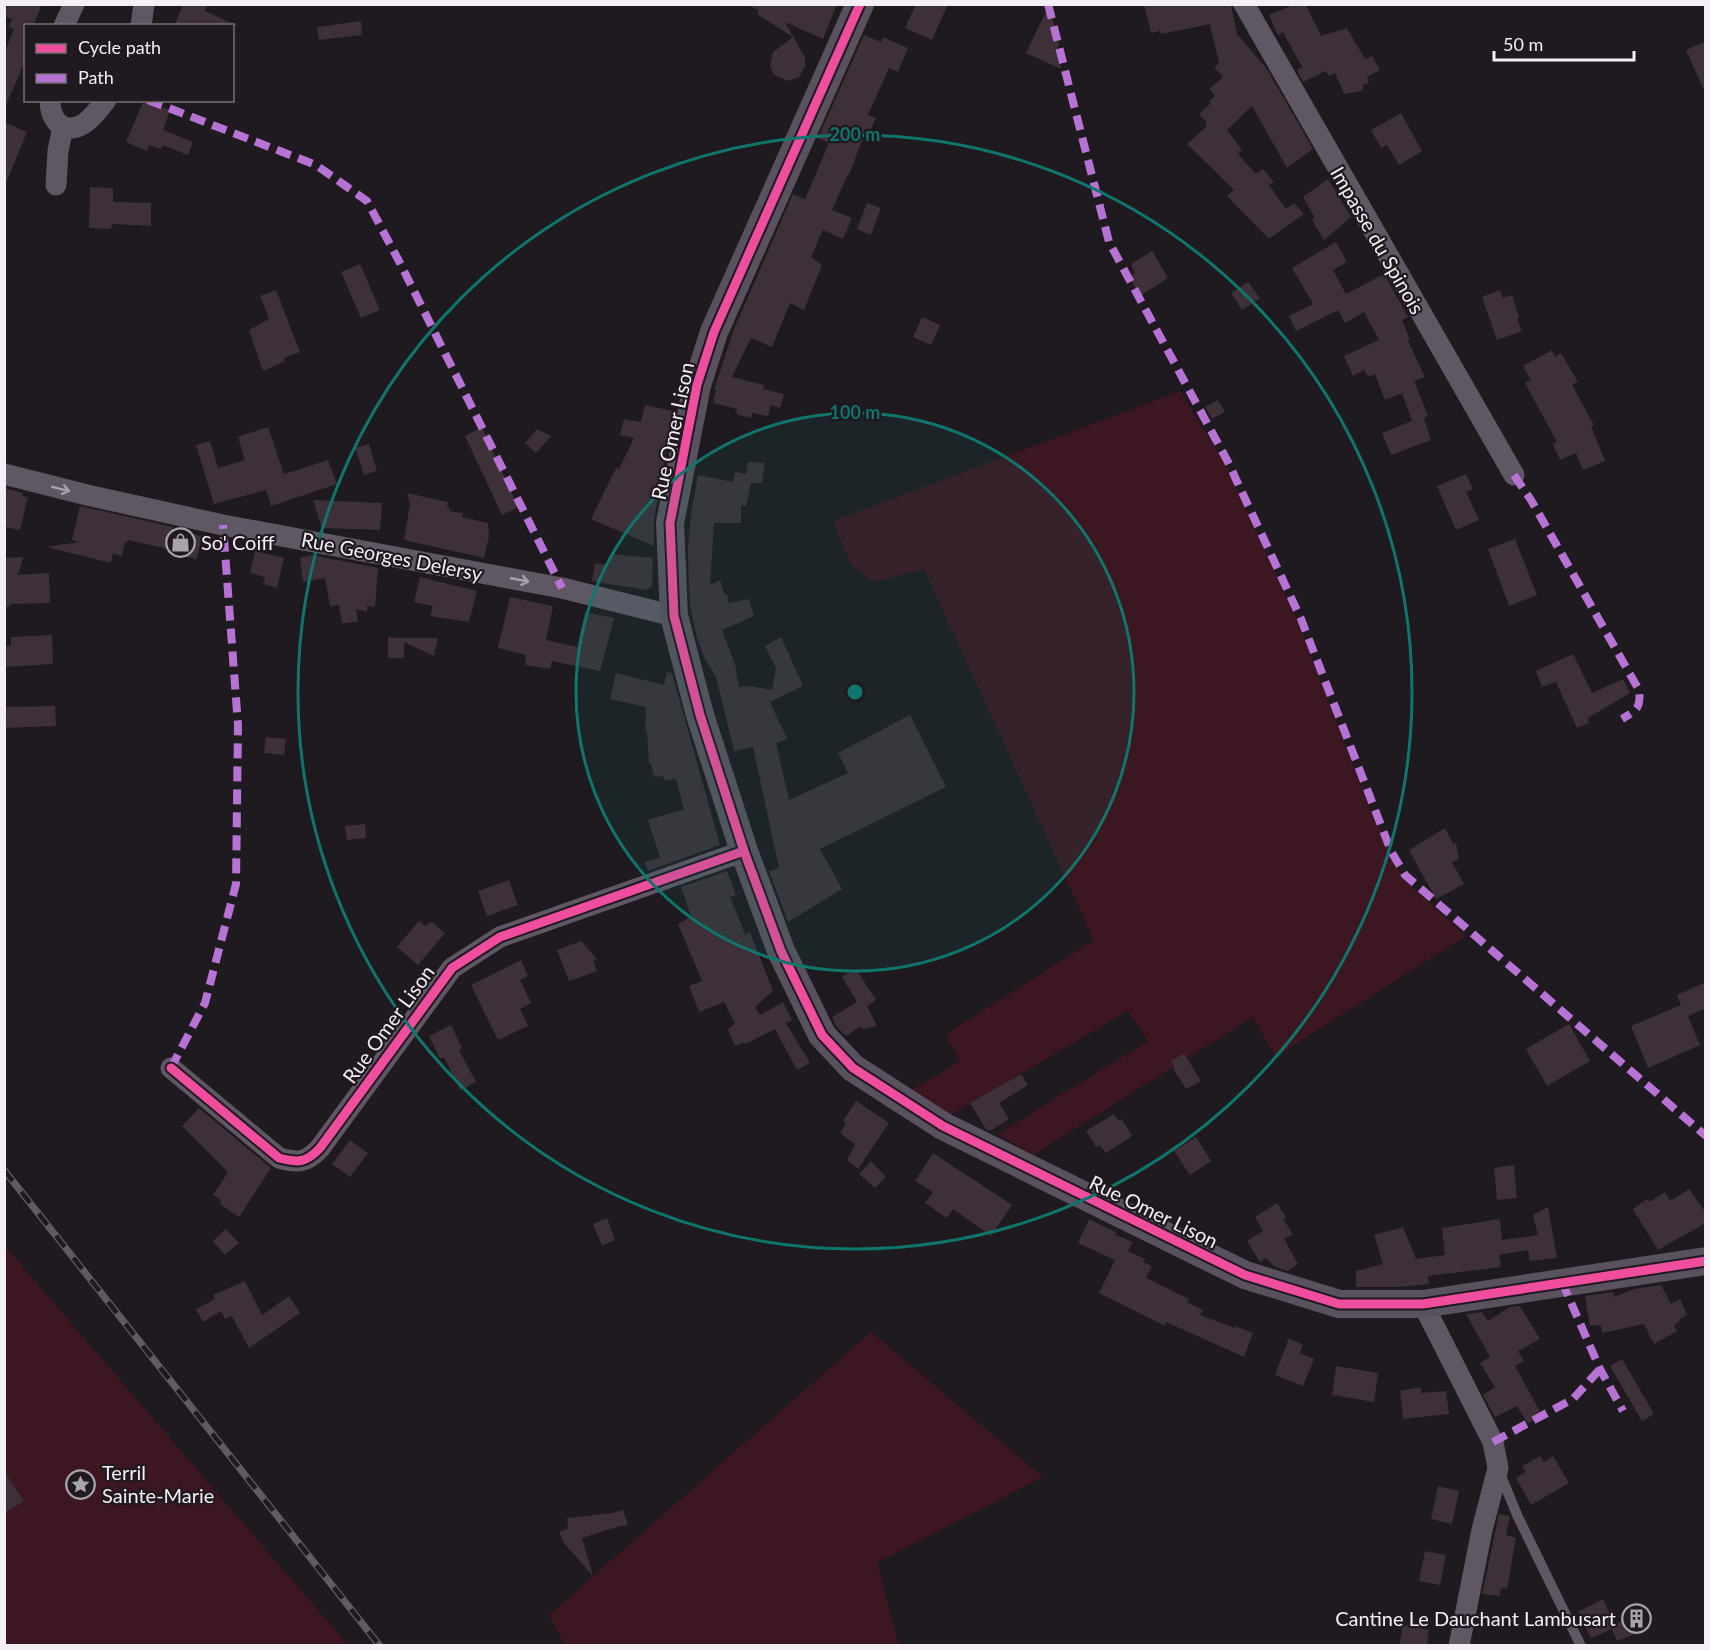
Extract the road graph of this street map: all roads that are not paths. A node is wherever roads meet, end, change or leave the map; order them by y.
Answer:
1 (74, 4) edge
2 (144, 4) edge
3 (860, 4) edge
4 (1244, 4) edge
5 (65, 24) edge
6 (141, 24) edge
7 (50, 102) edge
8 (105, 102) edge
9 (63, 126) junction
10 (56, 185) dead end
11 (4, 474) edge
12 (1514, 474) dead end
13 (674, 616) junction
14 (744, 851) junction
15 (171, 1068) dead end
16 (1706, 1261) edge
17 (1423, 1304) junction
18 (1498, 1468) junction
19 (1459, 1646) edge
20 (1581, 1646) edge

1 - 5 street
2 - 6 street
3 - 13 street, Rue Omer Lison
4 - 12 street, Impasse du Spinois
7 - 9 street
8 - 9 street
9 - 10 street
11 -> 13 street, Rue Georges Delersy
13 - 14 street, Rue Omer Lison
14 - 15 street, Rue Omer Lison
14 - 17 street, Rue Omer Lison
16 - 17 street, Rue Omer Lison
17 - 18 street
18 - 19 street
18 - 20 lane

